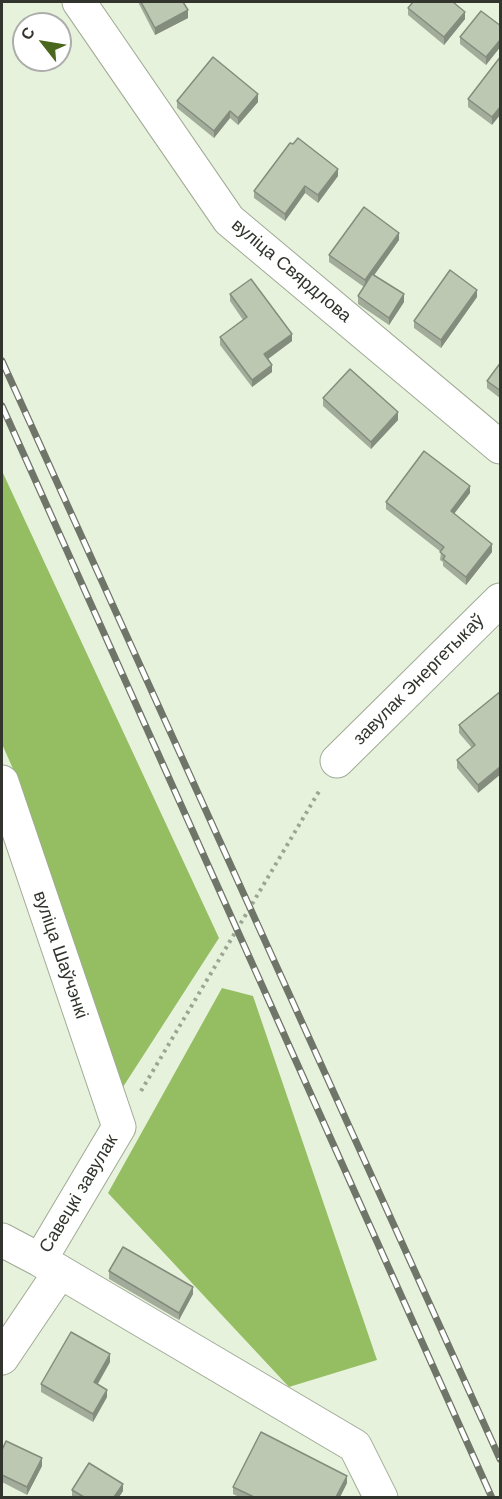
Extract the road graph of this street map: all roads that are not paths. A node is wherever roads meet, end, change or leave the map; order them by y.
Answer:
1 (79, 2) edge
2 (501, 447) edge
3 (501, 600) edge
4 (337, 761) road end
5 (2, 782) edge
6 (119, 1127) joint
7 (2, 1240) edge
8 (50, 1266) junction
9 (2, 1358) edge
10 (381, 1497) edge

1 - 2 street, вуліца Свярдлова
3 - 4 street, завулак Энергетыкаў
5 - 6 street, вуліца Шаўчэнкі
6 - 8 street, Савецкі завулак
7 - 8 street
8 - 9 street, Савецкі завулак
8 - 10 street

